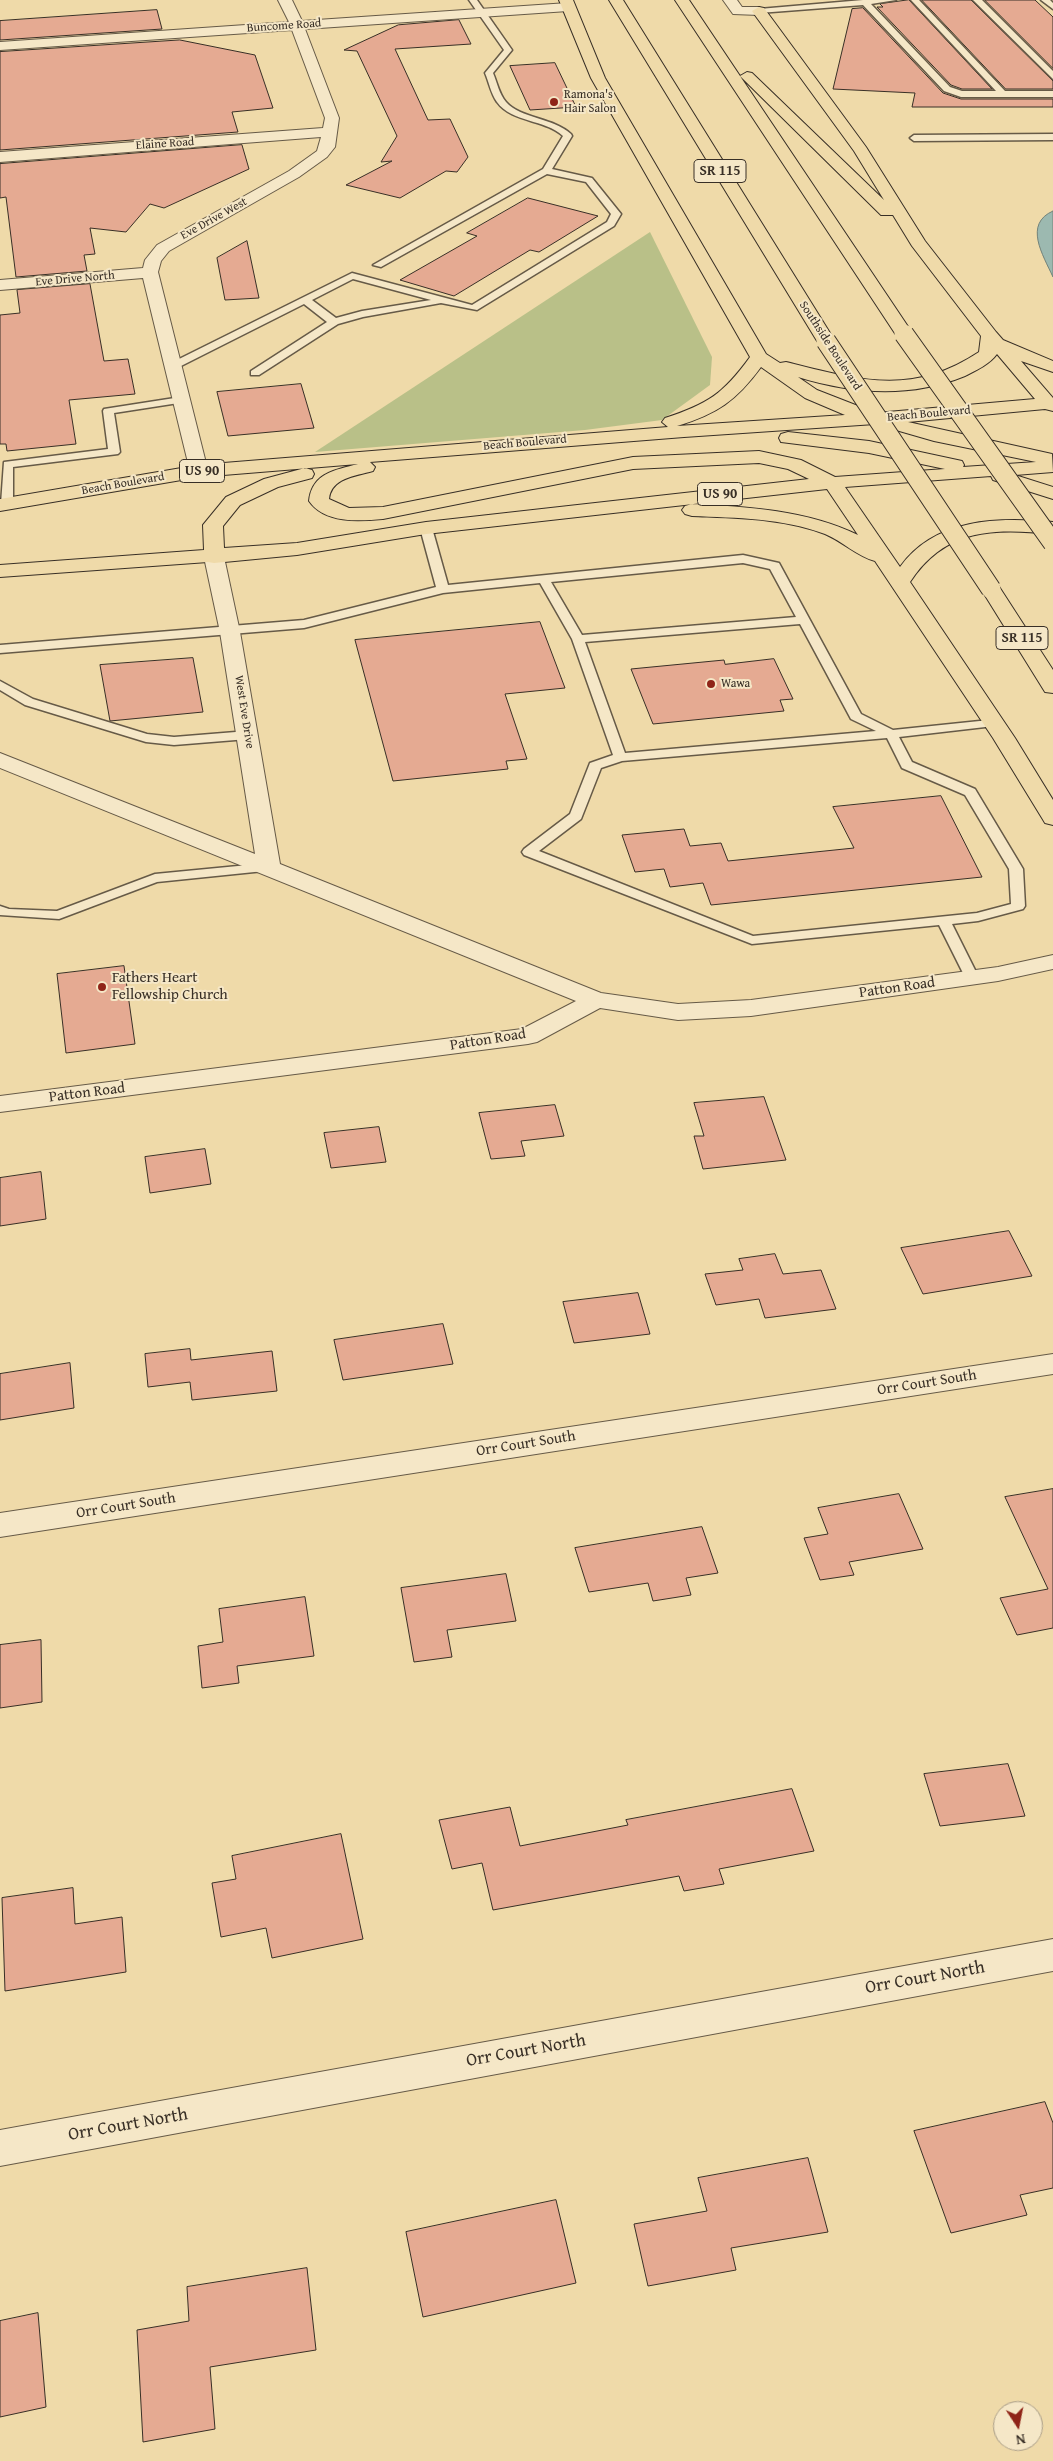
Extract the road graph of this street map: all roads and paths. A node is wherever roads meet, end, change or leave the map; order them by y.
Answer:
1 (285, 0) edge
2 (473, 0) edge
3 (616, 0) edge
4 (682, 0) edge
5 (730, 0) edge
6 (892, 0) edge
7 (915, 0) edge
8 (977, 0) edge
9 (1045, 0) edge
10 (865, 2) junction
11 (567, 4) edge
12 (756, 5) edge
13 (1053, 7) edge
14 (481, 13) junction
15 (297, 26) junction
16 (705, 34) junction
17 (0, 46) edge
18 (1053, 76) edge
19 (1003, 94) junction
20 (1053, 94) edge
21 (330, 132) junction
22 (1053, 137) edge
23 (914, 138) dead end
24 (0, 157) edge
25 (546, 171) junction
26 (918, 243) junction
27 (378, 265) dead end
28 (150, 272) junction
29 (0, 285) edge
30 (305, 300) junction
31 (443, 300) junction
32 (334, 322) junction
33 (990, 336) junction
34 (759, 357) junction
35 (173, 366) junction
36 (1053, 367) edge
37 (255, 373) dead end
38 (181, 400) junction
39 (1051, 404) edge
40 (875, 419) junction
41 (684, 431) junction
42 (529, 443) junction
43 (406, 453) junction
44 (374, 455) junction
45 (1053, 459) edge
46 (1053, 466) edge
47 (198, 471) junction
48 (982, 471) junction
49 (833, 483) junction
50 (1053, 493) edge
51 (3, 505) edge
52 (606, 506) junction
53 (426, 528) junction
54 (1053, 528) edge
55 (1053, 543) edge
56 (214, 557) junction
57 (0, 571) edge
58 (544, 579) junction
59 (900, 582) junction
60 (443, 589) junction
61 (804, 620) junction
62 (230, 632) junction
63 (578, 639) junction
64 (0, 649) edge
65 (0, 685) edge
66 (1053, 687) edge
67 (999, 730) junction
68 (890, 734) junction
69 (248, 735) junction
70 (620, 757) junction
71 (0, 760) edge
72 (1053, 799) edge
73 (1053, 818) edge
74 (269, 867) junction
75 (0, 910) edge
76 (944, 921) junction
77 (1053, 962) edge
78 (998, 974) junction
79 (972, 978) junction
80 (1053, 979) edge
81 (596, 1000) junction
82 (0, 1104) edge
83 (1053, 1364) edge
84 (0, 1525) edge
85 (1053, 1954) edge
86 (0, 2148) edge

1 - 15 street, Eve Drive West
2 - 14 lane
3 - 66 highway, Southside Boulevard / SR 115, bridge
4 - 16 highway
5 - 12 street
6 - 10 lane
7 - 19 lane
8 - 18 lane
9 - 13 lane
10 - 12 lane
10 - 19 lane
11 - 14 street, Buncome Road
11 - 34 highway
12 - 26 highway
14 - 15 street, Buncome Road
14 - 25 lane
15 - 17 street, Buncome Road
15 - 21 street, Eve Drive West
16 - 26 highway
16 - 55 highway, bridge
19 - 20 lane
21 - 24 street, Elaine Road
21 - 28 street, Eve Drive West
22 - 23 lane
25 - 27 lane
25 - 31 lane
26 - 33 highway
28 - 29 street, Eve Drive North
28 - 35 street
30 - 31 lane
30 - 32 lane
30 - 35 lane
31 - 32 lane
32 - 37 lane
33 - 34 highway
33 - 36 highway
33 - 39 highway
34 - 40 highway
34 - 42 highway
35 - 38 street
38 - 47 street
38 - 51 lane
39 - 40 highway, Beach Boulevard / US 90
40 - 41 highway, Beach Boulevard / US 90
40 - 45 highway
41 - 42 highway, Beach Boulevard / US 90
41 - 48 highway
42 - 43 highway, Beach Boulevard / US 90
43 - 44 highway, Beach Boulevard / US 90
43 - 49 highway
44 - 47 highway, Beach Boulevard / US 90
44 - 56 highway
46 - 48 highway, US 90
47 - 51 highway, Beach Boulevard / US 90
48 - 49 highway, US 90
48 - 50 highway
49 - 52 highway, US 90
49 - 59 highway
52 - 53 highway, US 90
52 - 59 highway
53 - 56 highway, US 90
53 - 60 lane
54 - 59 highway
56 - 57 highway, US 90
56 - 62 street, West Eve Drive
58 - 60 lane
58 - 61 lane
58 - 63 lane
59 - 67 highway
60 - 62 lane
61 - 63 lane
61 - 68 lane
62 - 64 lane
62 - 69 street, West Eve Drive
63 - 70 lane
65 - 69 lane
67 - 68 lane
67 - 72 highway
67 - 73 highway
68 - 70 lane
68 - 76 lane
69 - 74 street, West Eve Drive
70 - 76 lane
71 - 74 street
74 - 75 lane
74 - 81 street
76 - 79 lane
77 - 78 street
78 - 79 street, Patton Road
78 - 80 street
79 - 81 street, Patton Road
81 - 82 street, Patton Road
83 - 84 street, Orr Court South
85 - 86 street, Orr Court North

